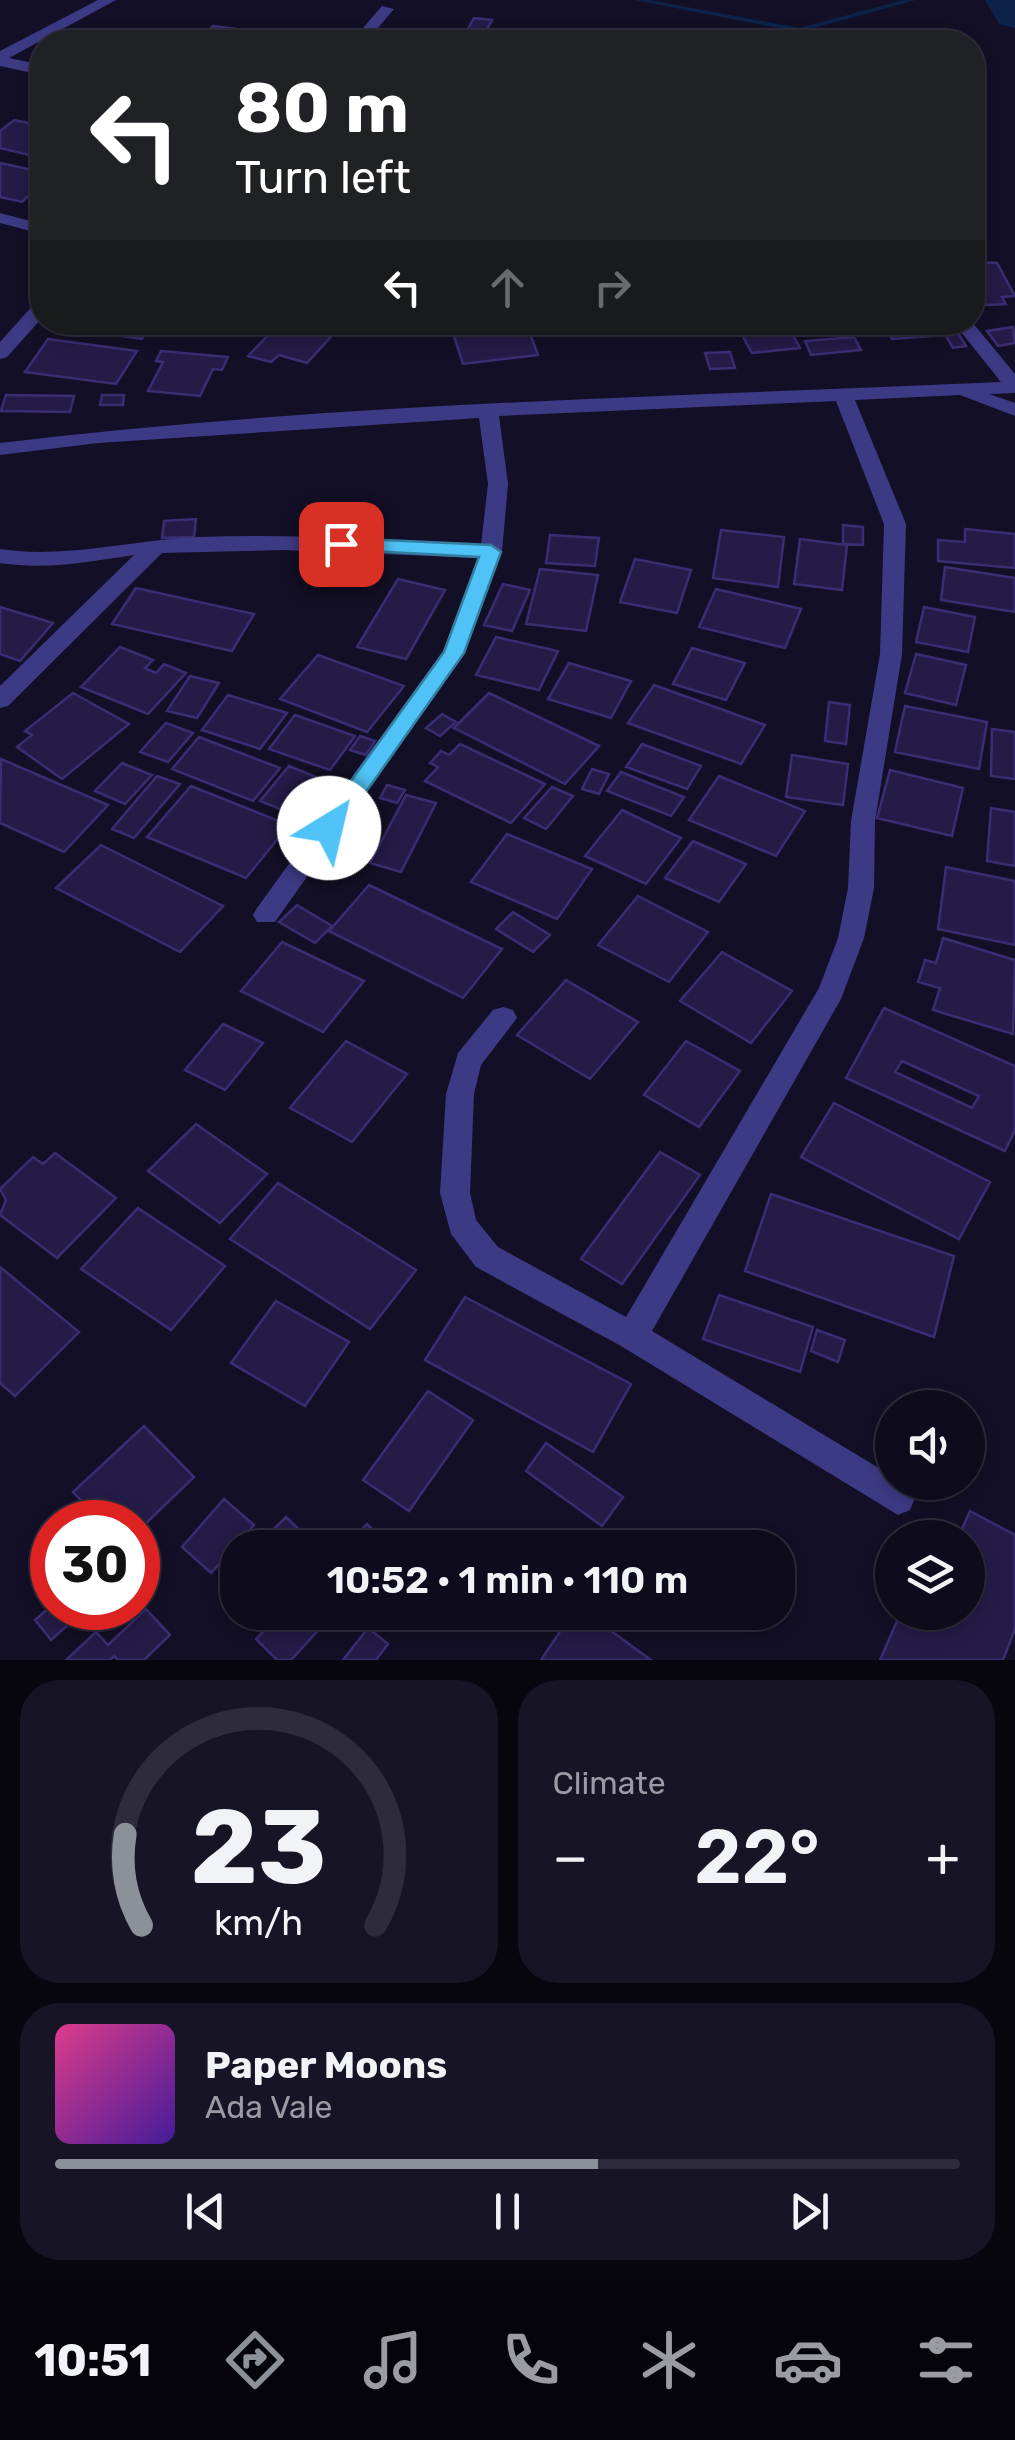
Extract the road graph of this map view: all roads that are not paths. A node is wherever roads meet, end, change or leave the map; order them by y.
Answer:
1 (109, 0) edge
2 (386, 8) dead end
3 (54, 30) edge
4 (368, 30) edge
5 (30, 43) edge
6 (0, 59) edge
7 (30, 67) edge
8 (0, 218) edge
9 (30, 225) edge
10 (30, 320) edge
11 (973, 335) edge
12 (0, 353) edge
13 (964, 392) junction
14 (844, 396) junction
15 (1015, 410) edge
16 (488, 411) junction
17 (0, 450) edge
18 (156, 546) junction
19 (491, 552) junction
20 (0, 556) edge
21 (0, 700) edge
22 (266, 914) dead end
23 (503, 1018) dead end
24 (632, 1336) junction
25 (875, 1484) edge

1 - 3 street
2 - 4 street
5 - 6 street
6 - 7 street
8 - 9 street
10 - 12 street
11 - 13 street
13 - 14 street
13 - 15 street
14 - 16 street
14 - 24 street
16 - 17 street
16 - 19 street
18 - 19 street
18 - 20 street
18 - 21 street
19 - 22 street
23 - 24 street
24 - 25 street

